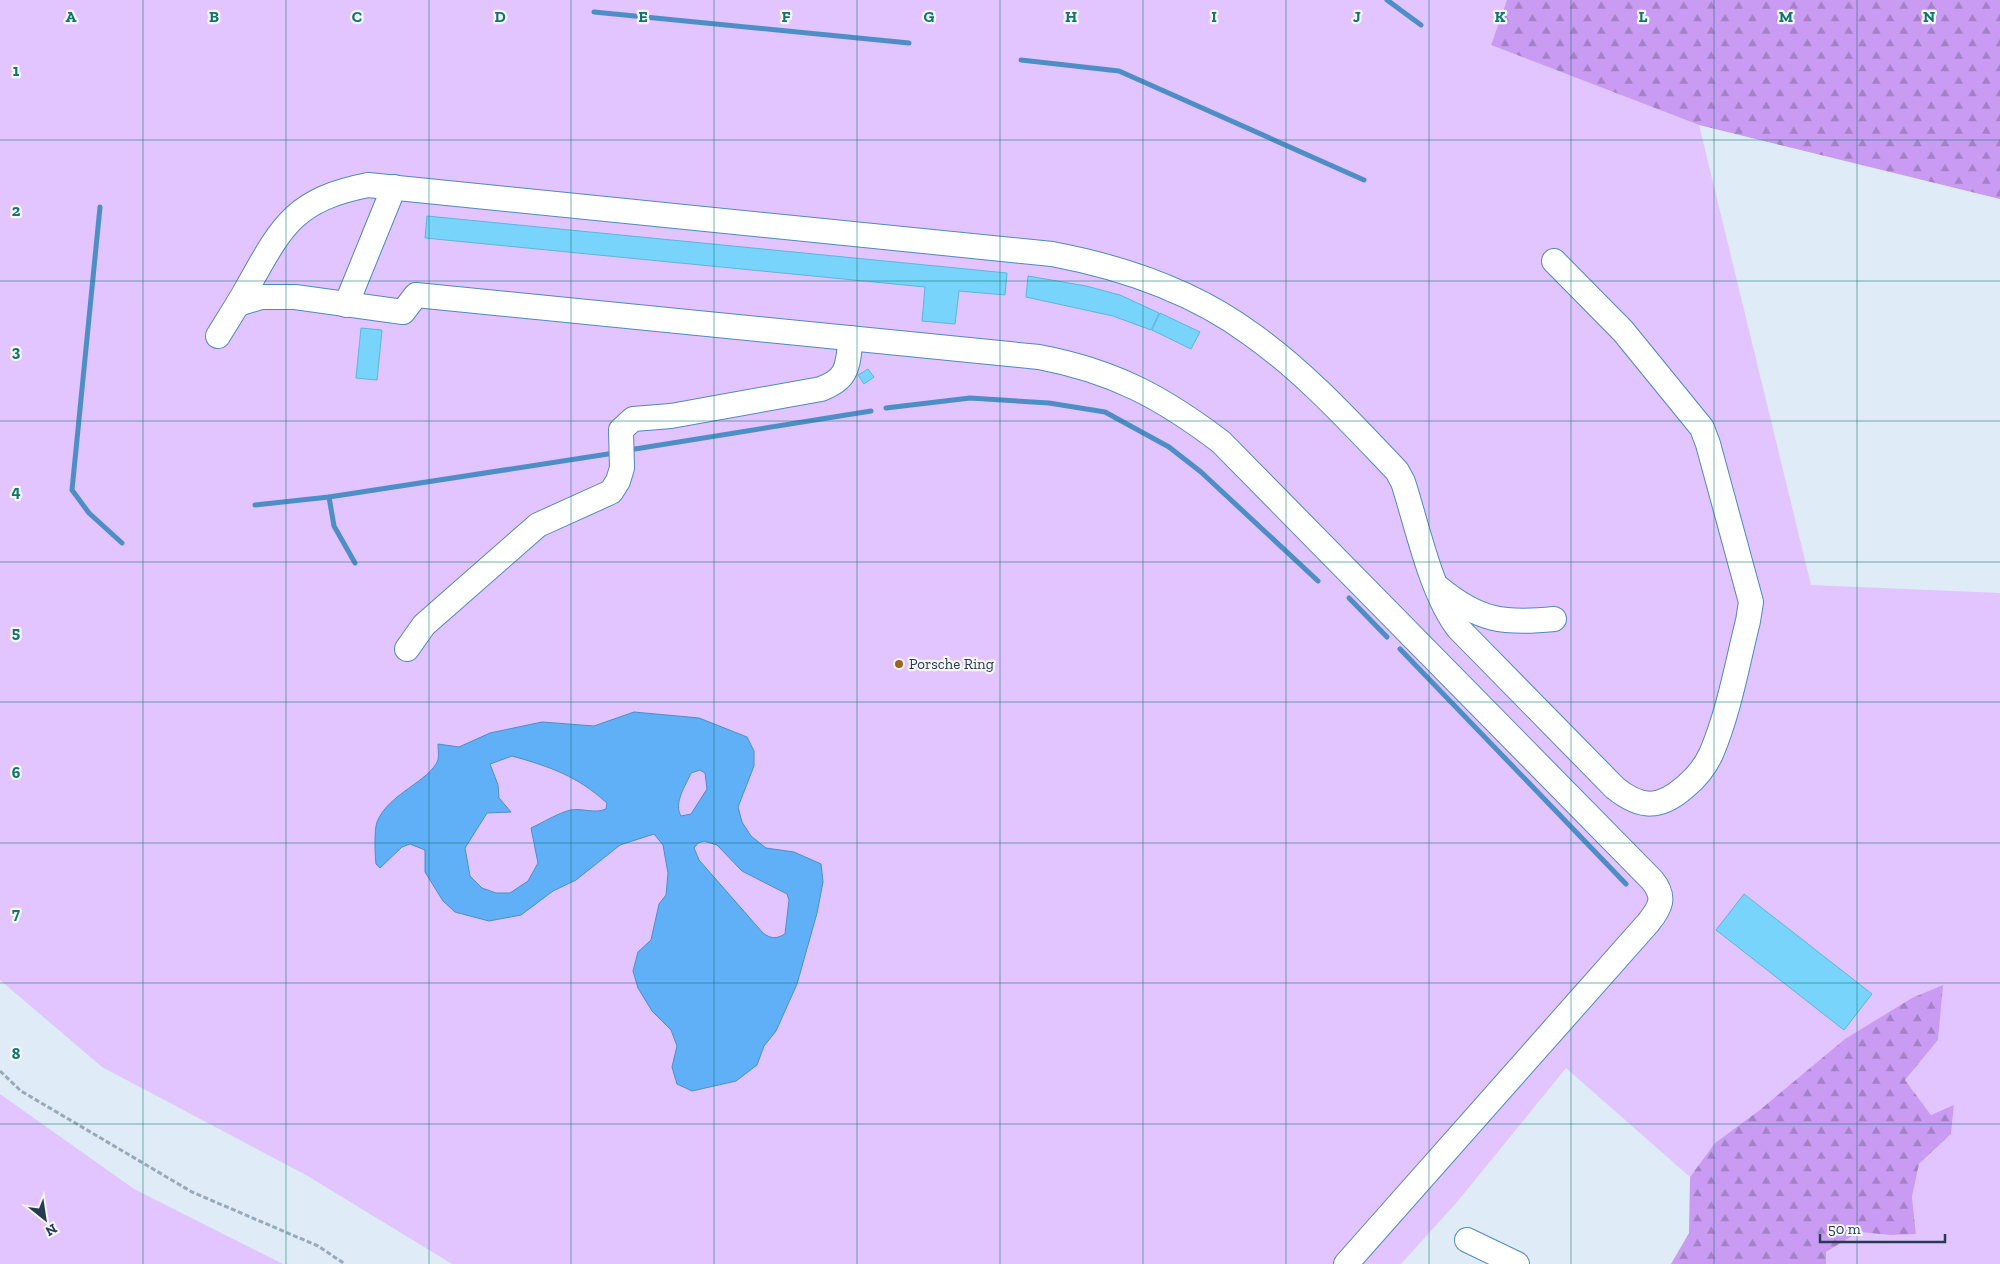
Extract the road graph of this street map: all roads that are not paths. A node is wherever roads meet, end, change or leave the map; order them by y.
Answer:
1 (394, 187) junction
2 (1554, 261) dead end
3 (238, 304) junction
4 (346, 305) junction
5 (218, 336) dead end
6 (851, 338) junction
7 (1436, 585) junction
8 (1554, 619) dead end
9 (407, 649) dead end
10 (1467, 1240) dead end
11 (1346, 1264) edge
12 (1517, 1264) edge

1 - 3 lane
1 - 4 lane
1 - 7 lane
2 - 7 lane
3 - 4 lane
3 - 5 lane
4 - 6 lane
6 - 9 lane
6 - 11 lane
7 - 8 lane
10 - 12 lane

